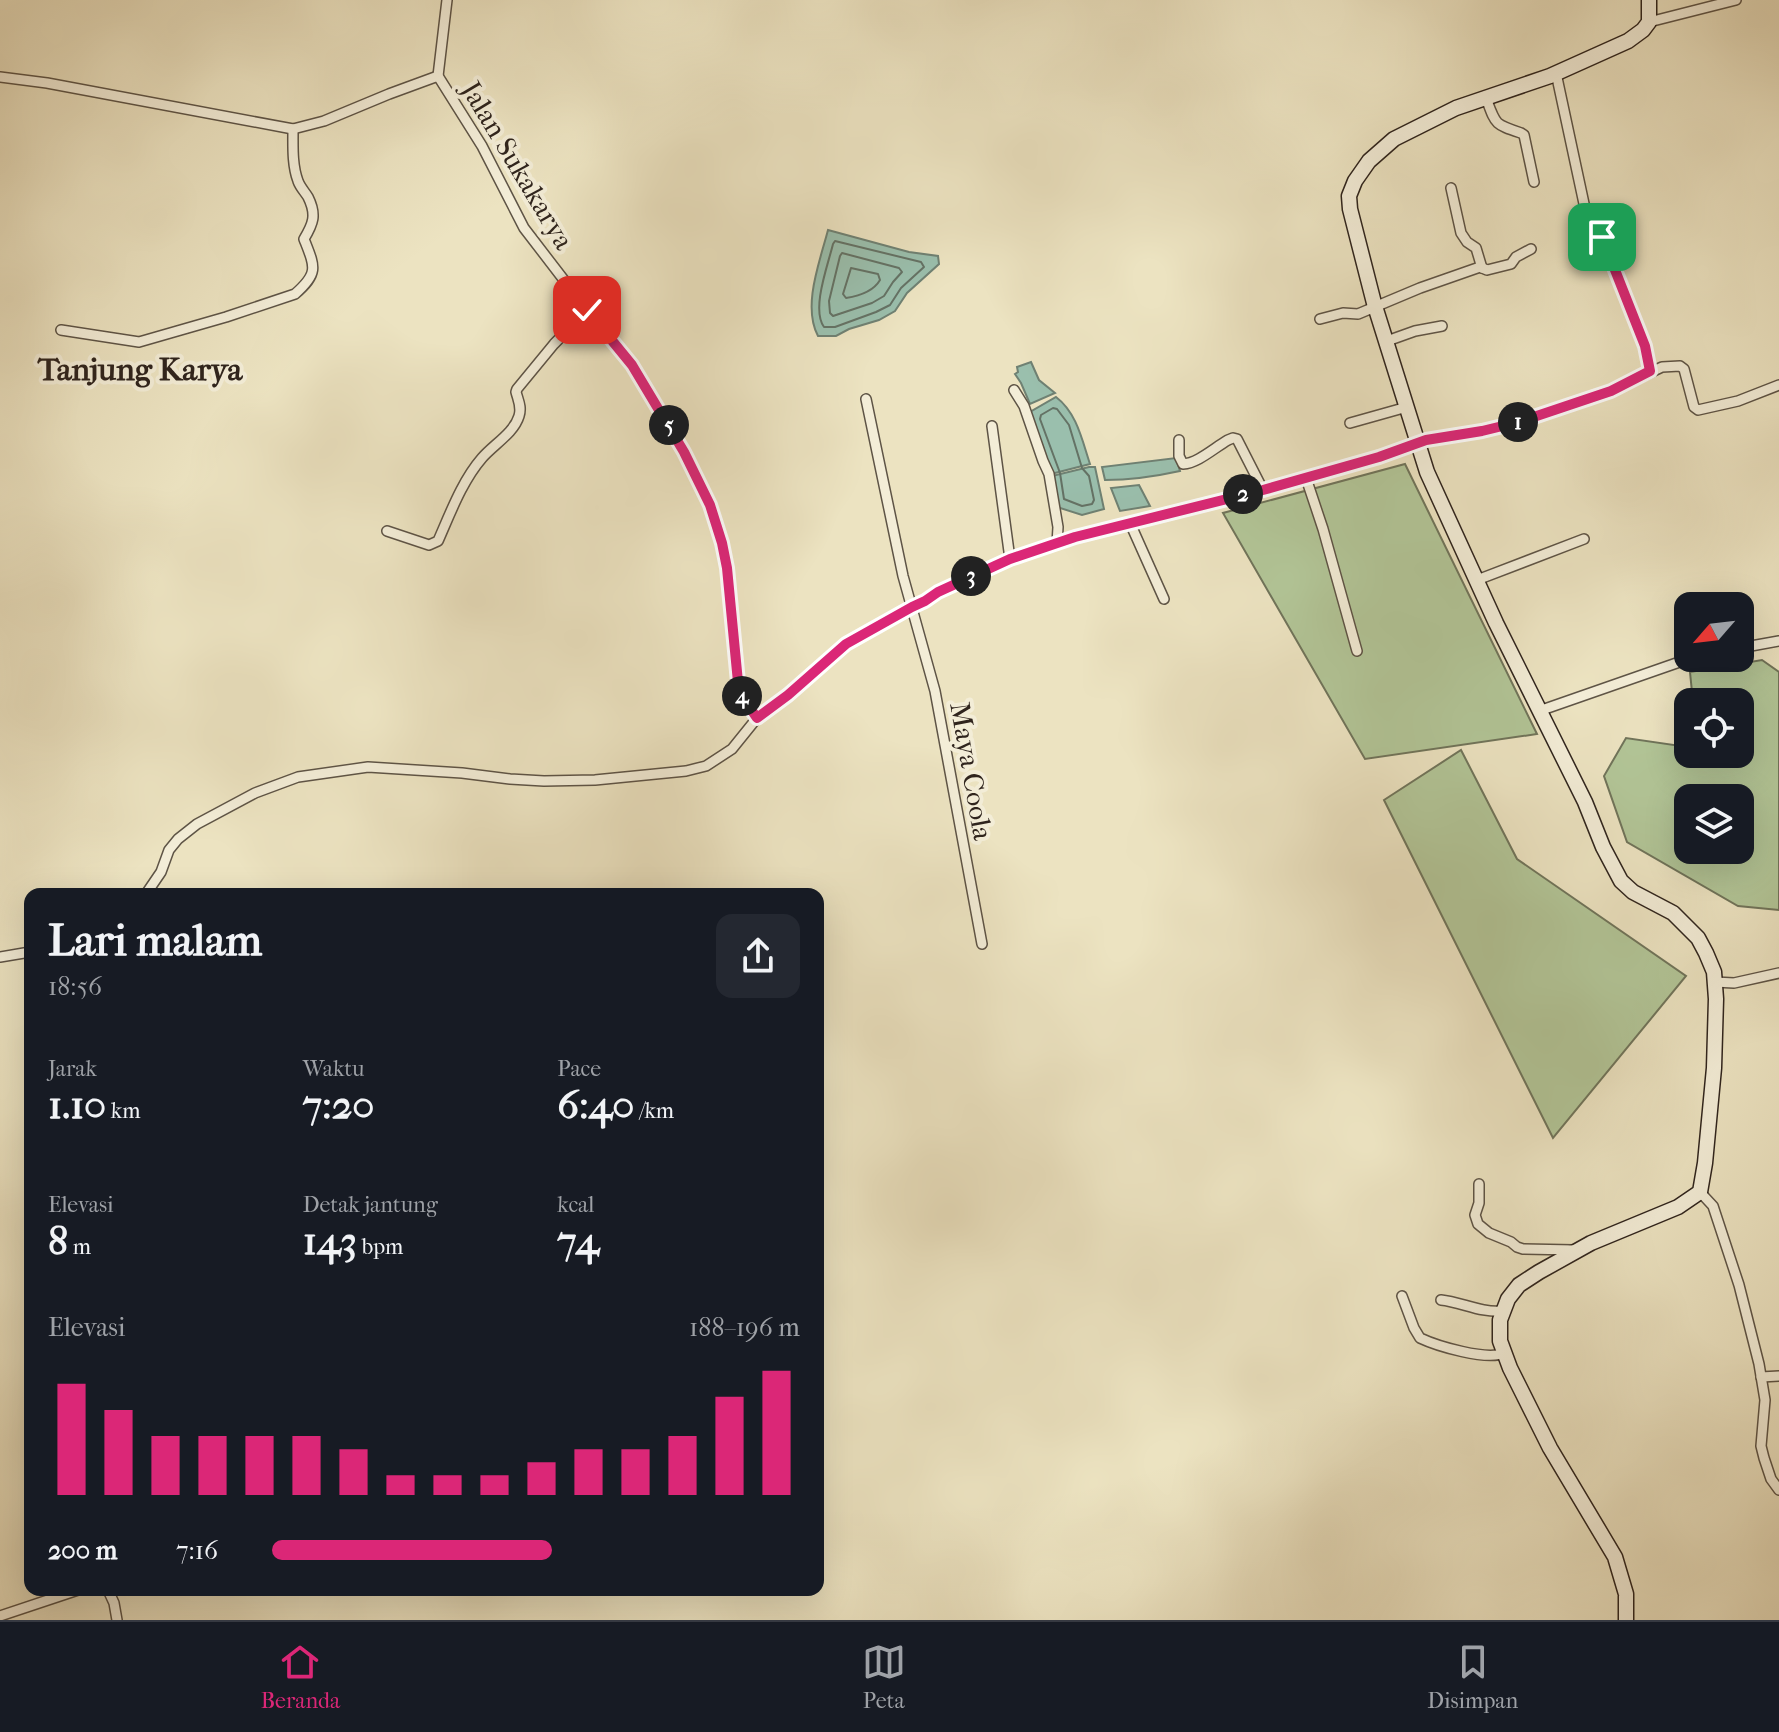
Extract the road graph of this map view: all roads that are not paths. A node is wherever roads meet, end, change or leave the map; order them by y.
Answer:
1 (447, 0) edge
2 (1649, 0) edge
3 (1736, 0) edge
4 (1649, 22) junction
5 (1556, 73) junction
6 (438, 76) junction
7 (0, 77) edge
8 (1486, 98) junction
9 (293, 129) junction
10 (1534, 182) dead end
11 (1451, 188) dead end
12 (1531, 249) dead end
13 (1482, 268) junction
14 (1376, 306) junction
15 (587, 310) junction
16 (1320, 319) dead end
17 (1442, 326) dead end
18 (61, 330) dead end
19 (1387, 341) junction
20 (1650, 371) junction
21 (1779, 385) edge
22 (1014, 390) dead end
23 (866, 399) dead end
24 (1407, 407) junction
25 (1350, 423) dead end
26 (992, 426) dead end
27 (1179, 440) dead end
28 (1418, 444) junction
29 (1306, 478) junction
30 (1263, 490) junction
31 (1130, 523) junction
32 (387, 531) dead end
33 (1584, 539) dead end
34 (1057, 544) junction
35 (1010, 559) junction
36 (1477, 580) junction
37 (1164, 599) dead end
38 (912, 607) junction
39 (1779, 641) edge
40 (1754, 645) edge
41 (1357, 651) dead end
42 (1674, 664) edge
43 (1539, 711) junction
44 (757, 718) junction
45 (150, 888) edge
46 (982, 944) dead end
47 (24, 953) edge
48 (0, 957) edge
49 (1779, 973) edge
50 (1715, 982) junction
51 (1479, 1184) dead end
52 (1700, 1192) junction
53 (1577, 1251) junction
54 (1402, 1296) dead end
55 (1441, 1300) dead end
56 (1502, 1311) junction
57 (1504, 1353) junction
58 (1779, 1376) edge
59 (1761, 1377) junction
60 (1779, 1490) edge
61 (60, 1596) edge
62 (111, 1596) edge
63 (0, 1616) edge
64 (117, 1620) edge
65 (1626, 1620) edge

1 - 6 street
2 - 4 main road
3 - 4 street
4 - 5 main road
5 - 8 main road
5 - 20 street
6 - 9 street, Jalan Sukakarya
6 - 15 street, Jalan Sukakarya
7 - 9 street, Jalan Sukakarya
8 - 10 street
8 - 14 main road
9 - 18 street
11 - 13 street
12 - 13 street
13 - 14 street
14 - 16 street
14 - 19 main road
15 - 32 street
15 - 44 street, Jalan Sukakarya
17 - 19 street
19 - 24 main road
20 - 21 street
20 - 28 street
22 - 34 street
23 - 38 street, Maya Coola
24 - 25 street
24 - 28 main road
26 - 35 street
27 - 30 street
28 - 29 street
28 - 36 main road
29 - 30 street
29 - 41 street
30 - 31 street
31 - 34 street
31 - 37 street
33 - 36 street
34 - 35 street
35 - 38 street
36 - 43 main road
38 - 44 street
38 - 46 street, Maya Coola
39 - 40 street
42 - 43 street
43 - 50 main road
44 - 45 street
47 - 48 street
49 - 50 street
50 - 52 main road
51 - 53 street
52 - 53 main road
52 - 59 street
53 - 56 main road
54 - 57 street
55 - 56 street
56 - 57 main road
57 - 65 main road
58 - 59 street
59 - 60 street
61 - 63 street
62 - 64 street

